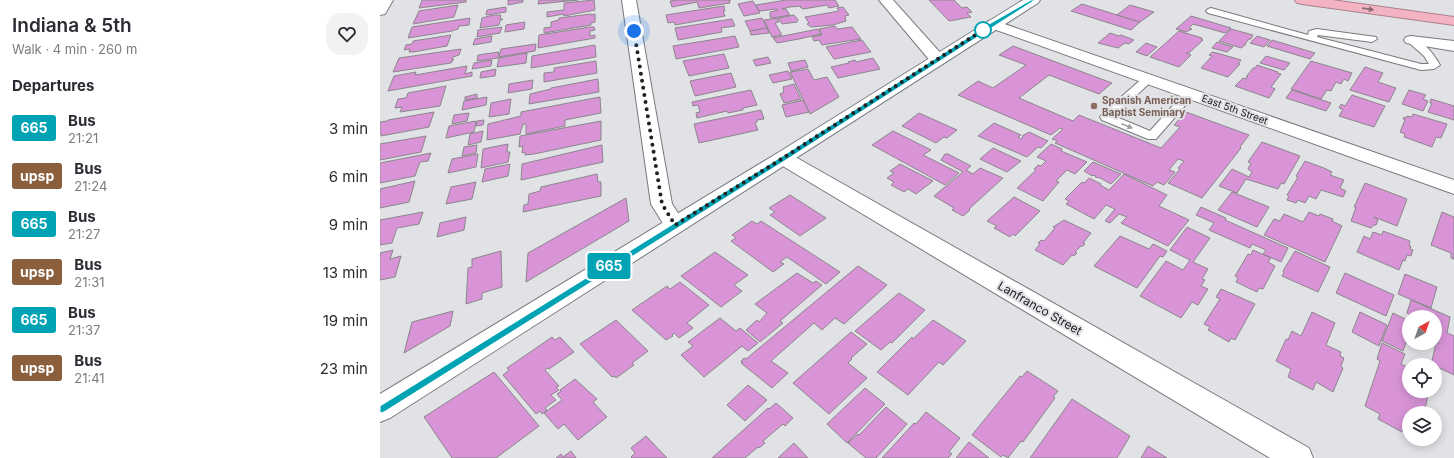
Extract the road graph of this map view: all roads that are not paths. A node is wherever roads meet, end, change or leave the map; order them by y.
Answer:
1 (386, 0) edge
2 (629, 0) edge
3 (886, 0) edge
4 (1033, 0) edge
5 (1302, 0) edge
6 (380, 11) edge
7 (1210, 11) dead end
8 (1454, 21) edge
9 (993, 24) junction
10 (1312, 39) junction
11 (1372, 39) dead end
12 (1411, 40) joint
13 (1454, 46) edge
14 (938, 60) junction
15 (1149, 78) junction
16 (1190, 93) junction
17 (783, 158) junction
18 (1454, 186) edge
19 (675, 225) junction
20 (380, 409) edge
21 (1298, 458) edge

1 - 6 street
2 - 19 street
3 - 14 street
4 - 9 street
5 -> 8 highway
7 - 10 lane
9 - 14 street
9 - 15 street, East 5th Street
10 - 11 lane
10 - 12 lane
12 - 13 street
14 - 17 street
15 - 16 street, East 5th Street
15 -> 16 lane
16 - 18 street, East 5th Street
17 - 19 street
17 - 21 street, Lanfranco Street
19 - 20 street

